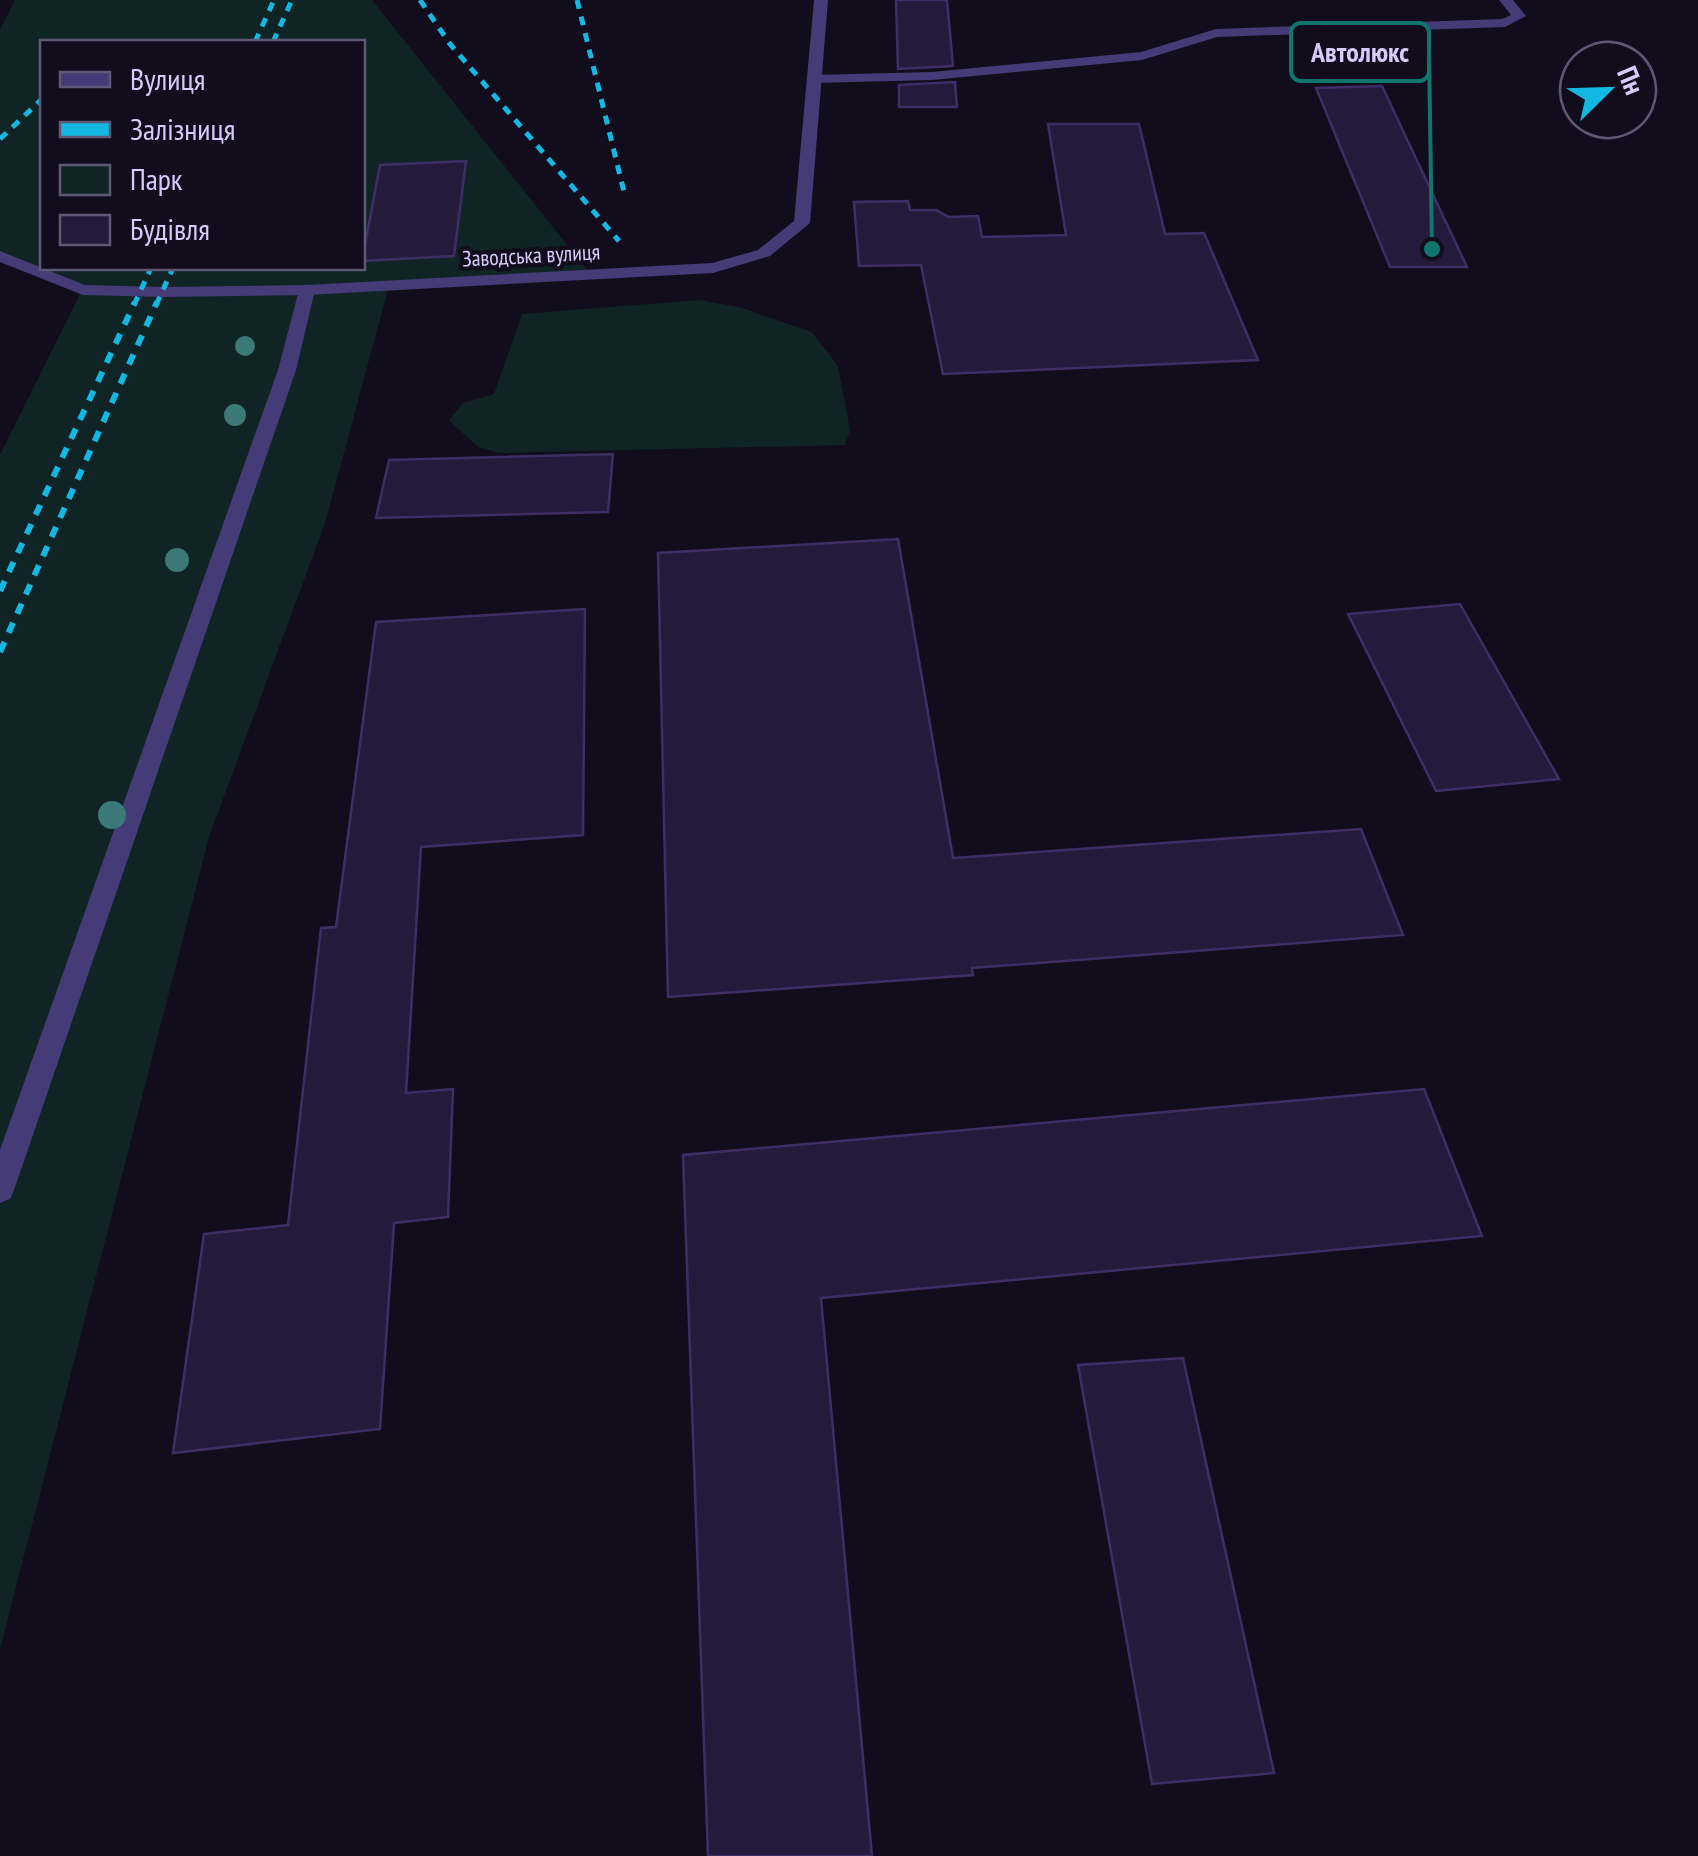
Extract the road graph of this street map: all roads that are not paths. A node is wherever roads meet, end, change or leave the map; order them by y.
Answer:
1 (821, 0) edge
2 (1506, 0) edge
3 (812, 79) junction
4 (0, 256) edge
5 (307, 290) junction
6 (0, 1190) edge

1 - 3 street, Заводська вулиця
2 - 3 street
3 - 5 street, Заводська вулиця
4 - 5 street, Заводська вулиця
5 - 6 street

